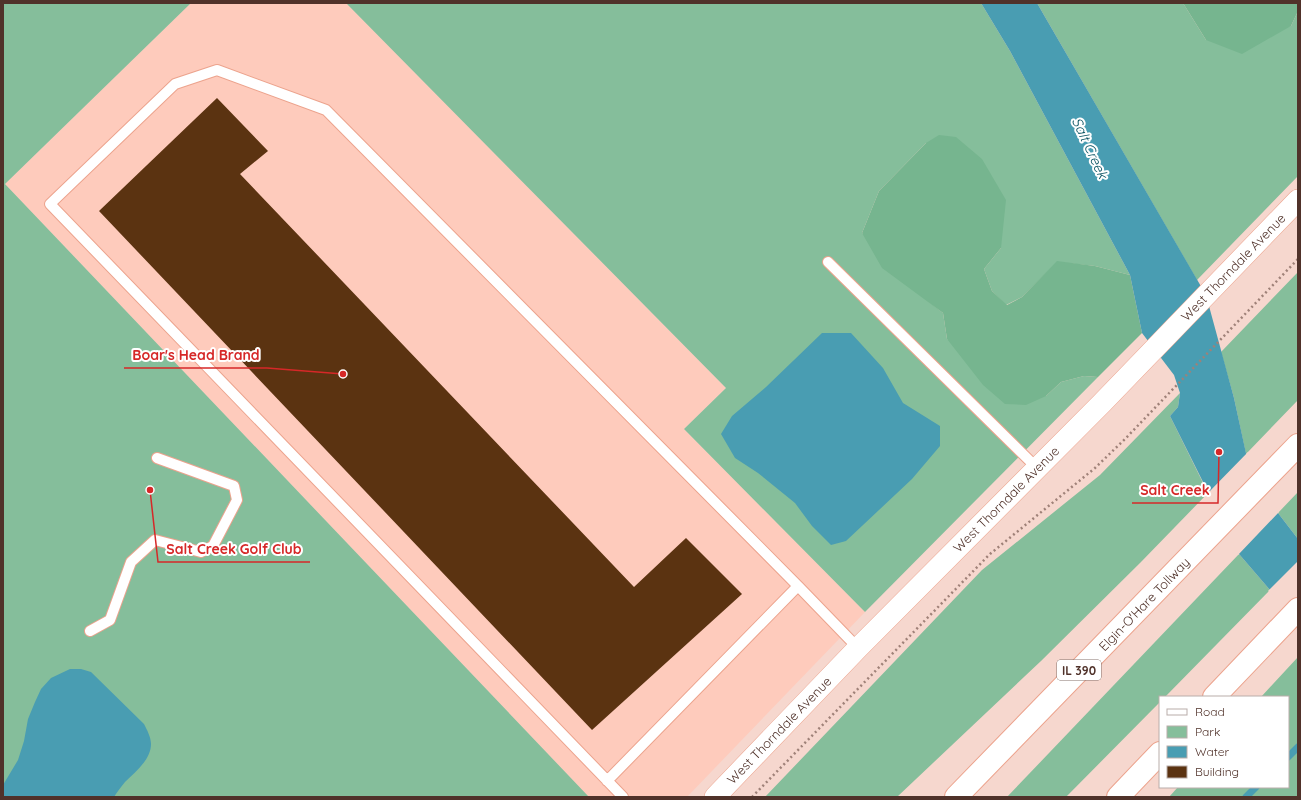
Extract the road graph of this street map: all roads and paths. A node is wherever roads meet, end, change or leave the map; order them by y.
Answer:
1 (1298, 200) edge
2 (1298, 259) edge
3 (828, 262) dead end
4 (1298, 445) edge
5 (157, 458) dead end
6 (1037, 468) junction
7 (798, 586) junction
8 (1298, 609) edge
9 (90, 631) dead end
10 (858, 648) junction
11 (1215, 696) edge
12 (1159, 754) edge
13 (984, 768) junction
14 (607, 781) junction
15 (623, 797) edge
16 (714, 797) edge
17 (752, 797) edge
18 (950, 797) edge
19 (956, 797) edge
20 (1118, 797) edge

1 - 6 street, West Thorndale Avenue
2 - 17 path
3 - 6 lane
4 - 13 highway, Elgin-O'Hare Tollway / IL 390
5 - 9 lane
6 - 10 street, West Thorndale Avenue
7 - 10 lane
7 - 14 lane
7 - 14 lane
8 - 11 highway
10 - 16 street, West Thorndale Avenue
12 - 20 highway
13 - 18 highway
13 - 19 highway, Elgin-O'Hare Tollway / IL 390
14 - 15 lane

